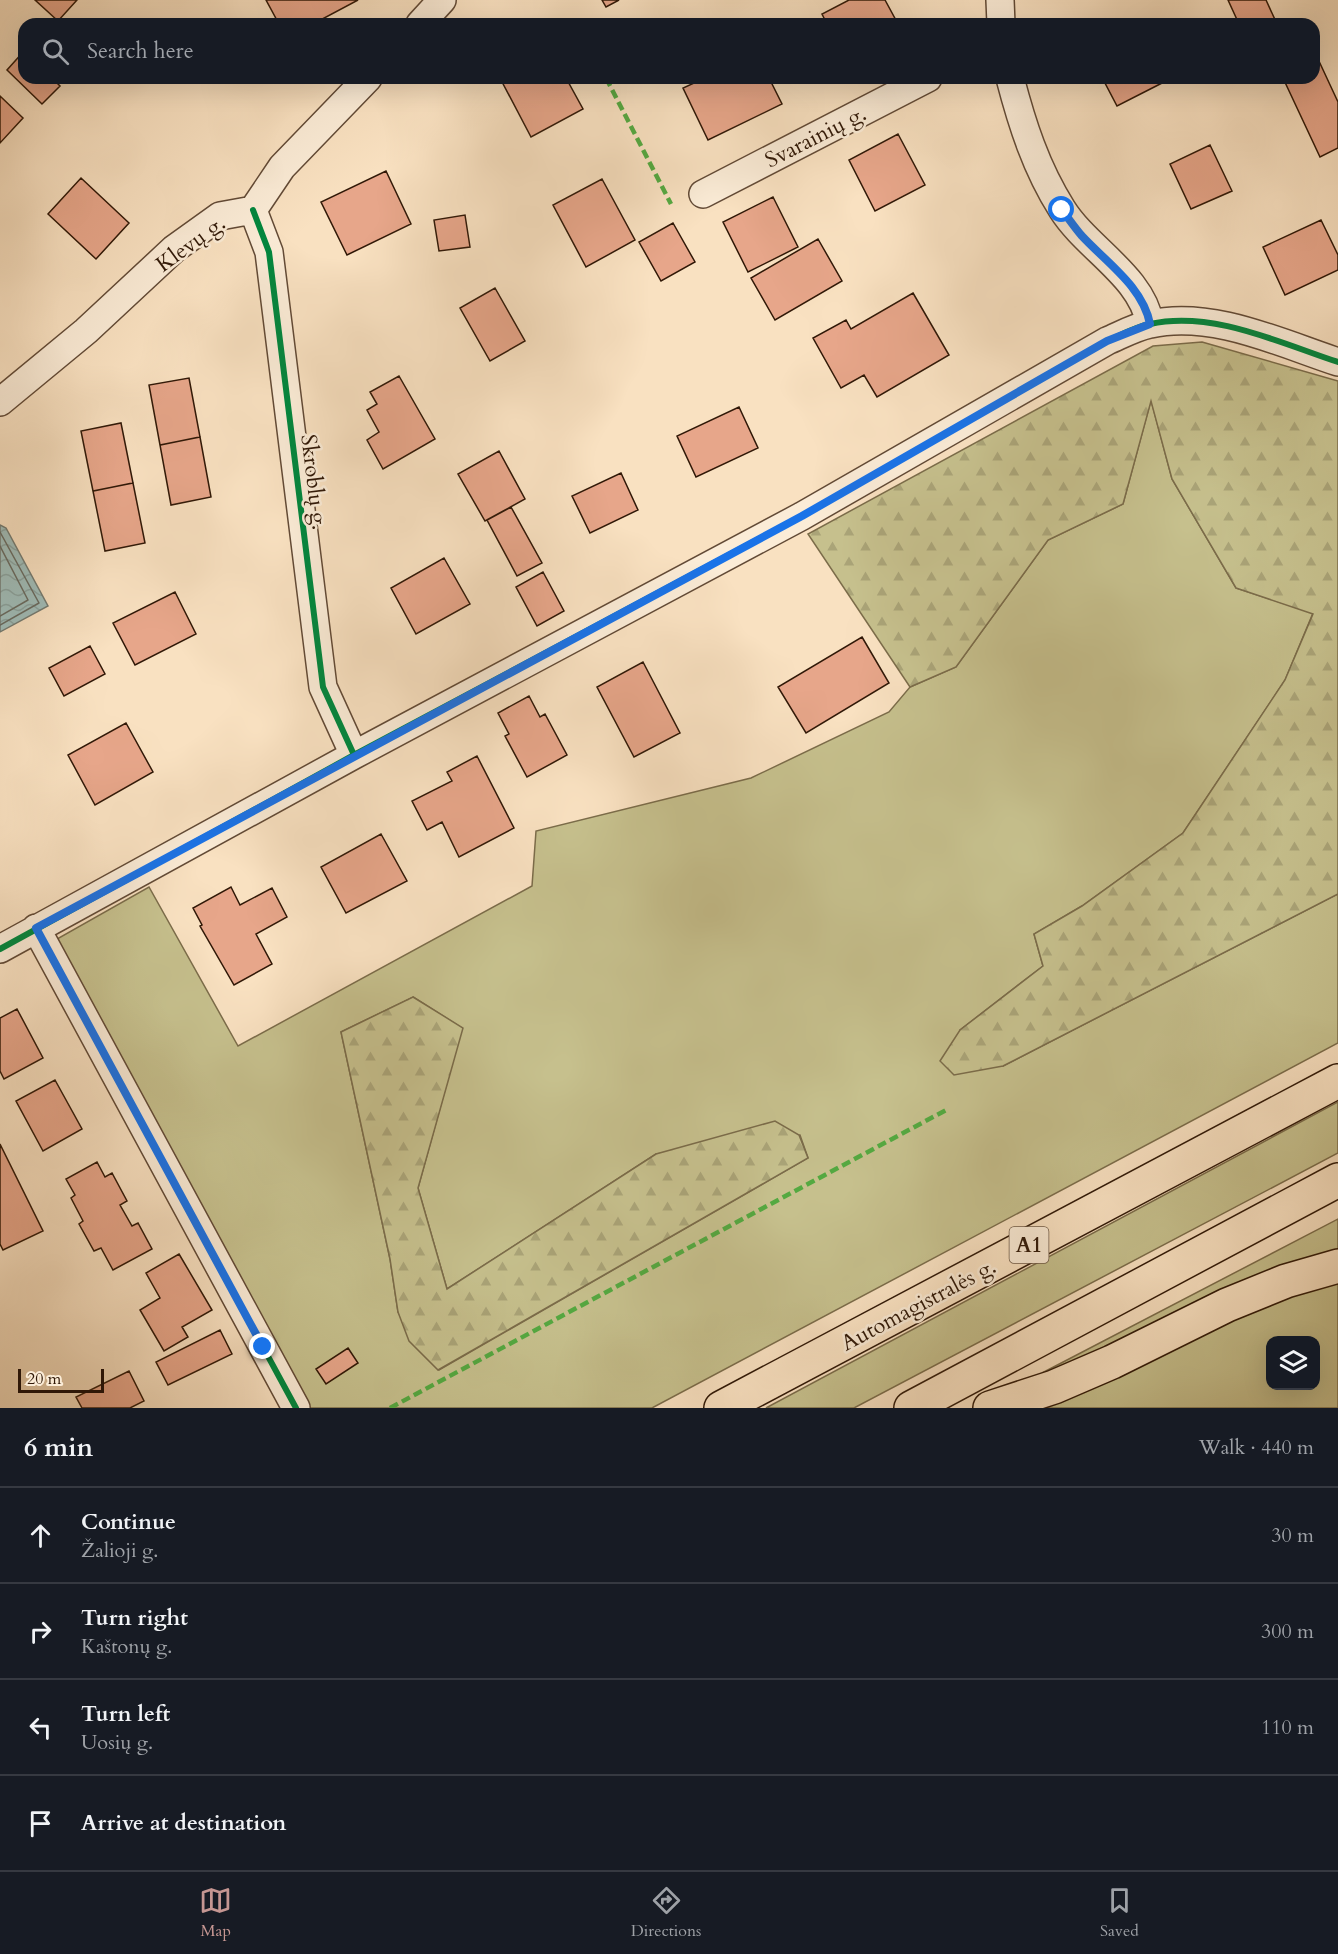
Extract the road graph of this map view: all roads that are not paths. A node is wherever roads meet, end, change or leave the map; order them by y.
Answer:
1 (442, 0) edge
2 (1000, 0) edge
3 (426, 18) edge
4 (1001, 18) edge
5 (362, 84) edge
6 (916, 84) edge
7 (1012, 84) edge
8 (703, 194) dead end
9 (253, 210) junction
10 (1150, 324) junction
11 (1338, 362) edge
12 (0, 402) edge
13 (354, 755) junction
14 (36, 928) junction
15 (0, 949) edge
16 (1338, 1081) edge
17 (1338, 1180) edge
18 (1338, 1266) edge
19 (296, 1408) edge
20 (721, 1408) edge
21 (911, 1408) edge
22 (990, 1408) edge

1 - 3 street
2 - 4 street
5 - 9 street, Klevų g.
6 - 8 street, Svarainių g.
7 - 10 street
9 - 12 street, Klevų g.
9 - 13 street, Skroblų g.
10 - 11 street
10 - 13 street
13 - 14 street
14 - 15 street
14 - 19 street
16 - 20 highway, Automagistralės g. / A1
17 - 21 highway
18 - 22 highway

